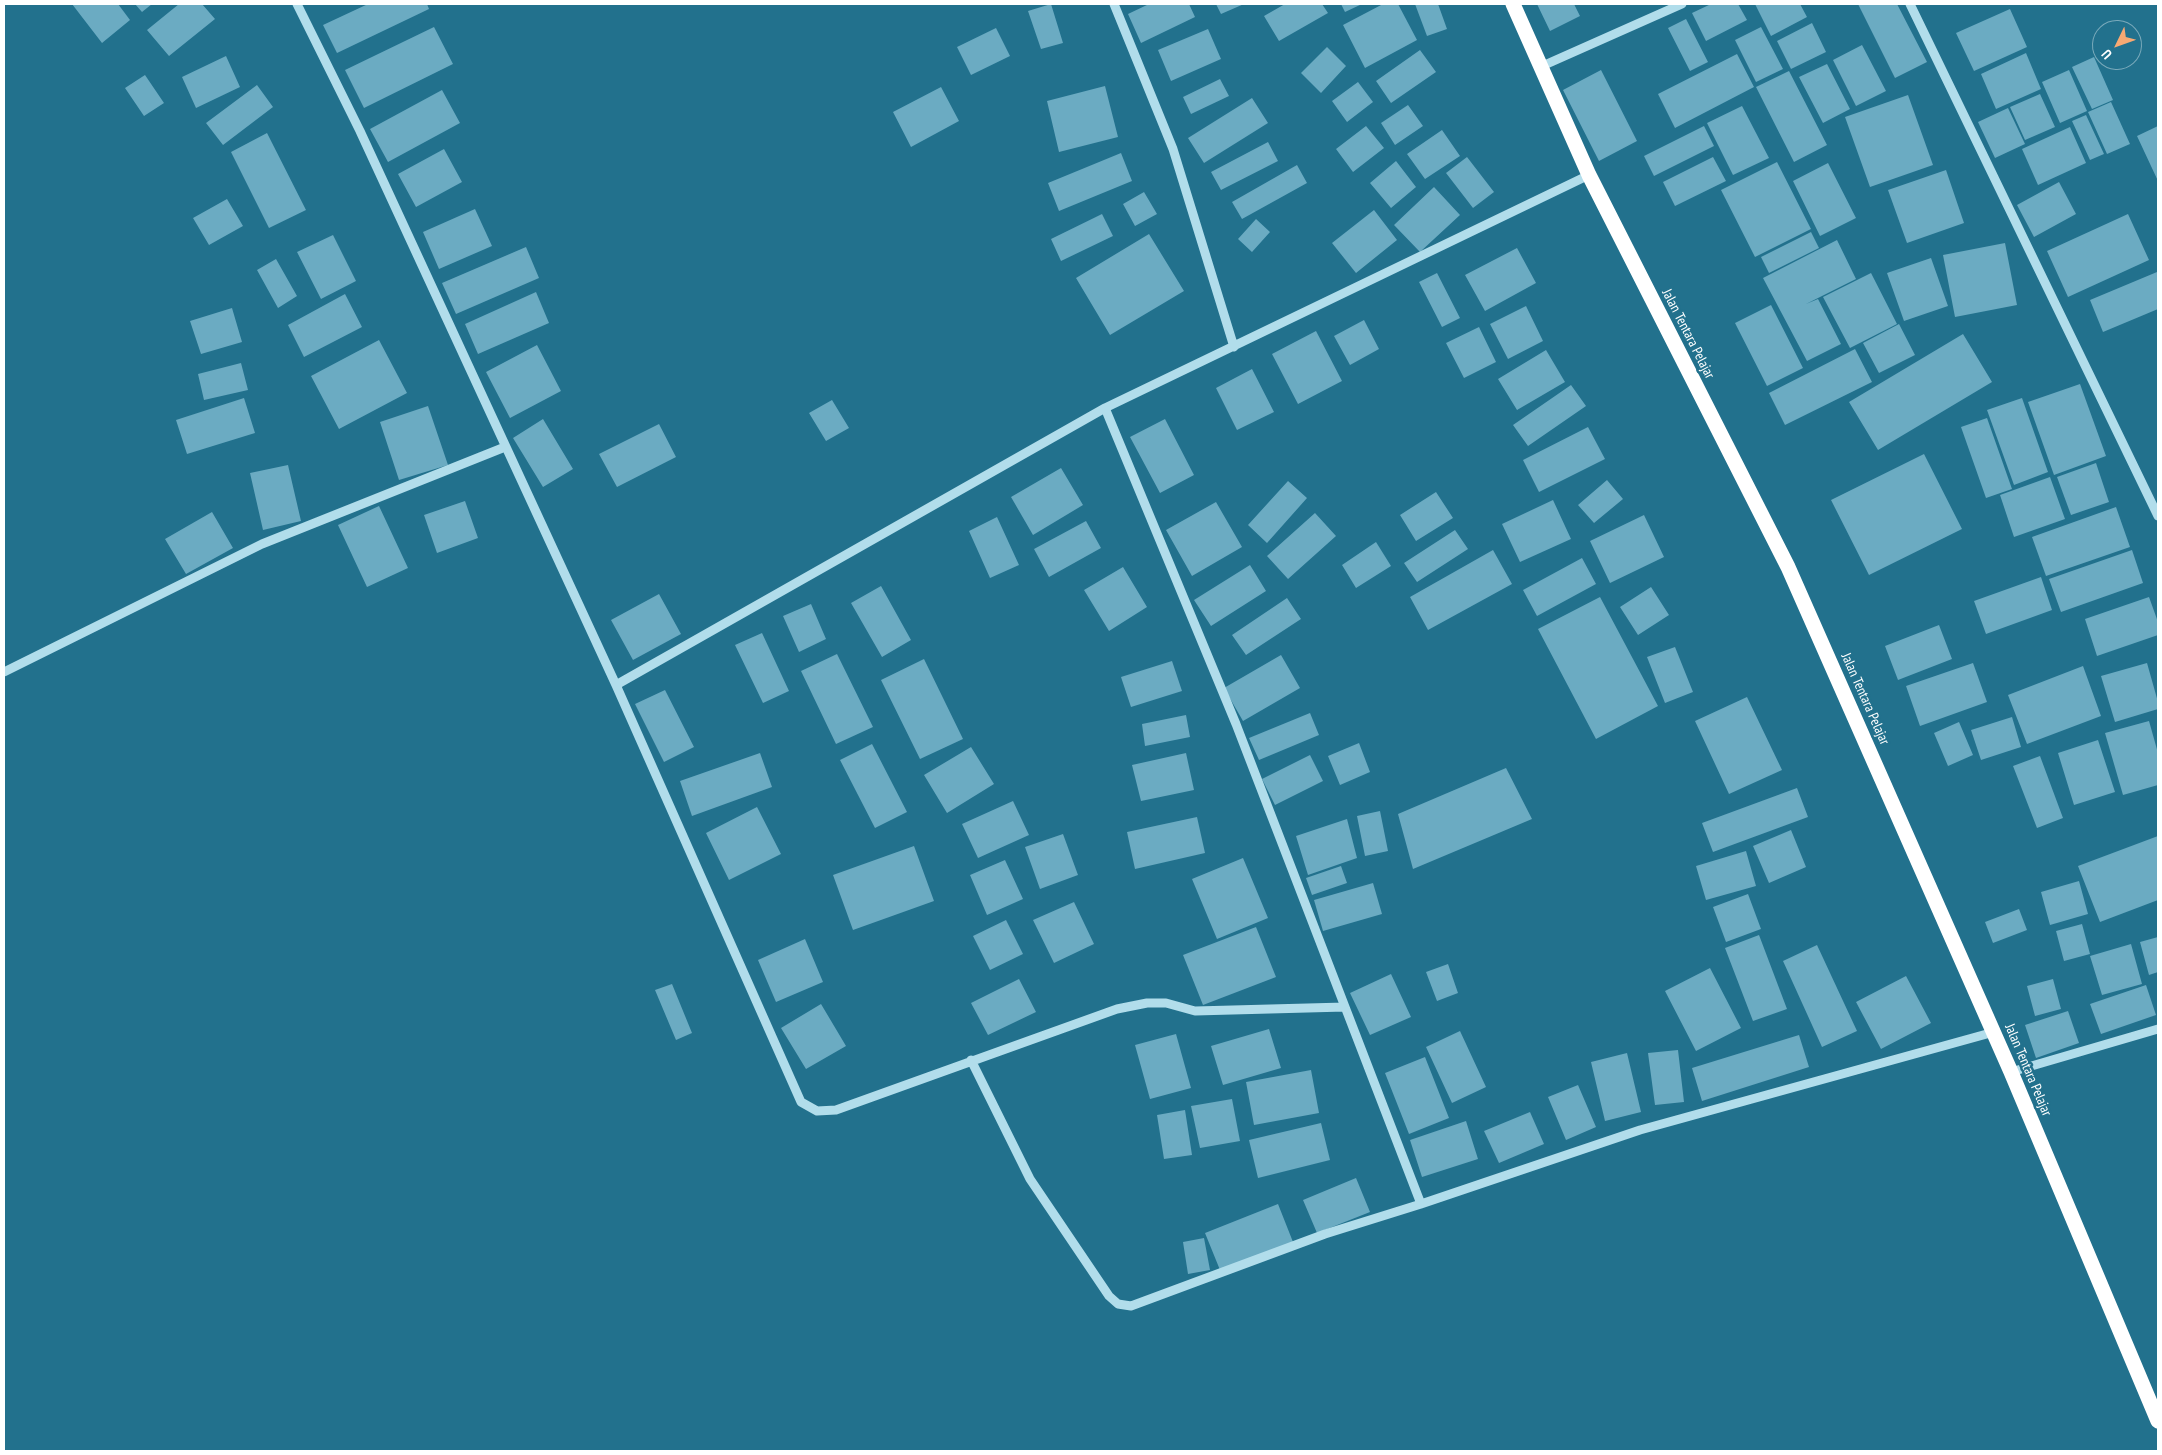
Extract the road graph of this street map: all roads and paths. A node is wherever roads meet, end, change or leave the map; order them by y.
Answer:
1 (297, 4) edge
2 (1114, 4) edge
3 (1513, 4) edge
4 (1682, 4) edge
5 (1910, 4) edge
6 (1540, 67) junction
7 (1589, 176) junction
8 (1234, 347) junction
9 (1105, 408) junction
10 (505, 447) junction
11 (2158, 516) edge
12 (4, 672) edge
13 (616, 685) junction
14 (1345, 1007) junction
15 (2158, 1029) edge
16 (1994, 1032) junction
17 (971, 1060) junction
18 (2011, 1072) junction
19 (1422, 1204) junction
20 (2158, 1421) edge

1 - 10 street
2 - 8 street
3 - 6 highway, Jalan Tentara Pelajar
4 - 6 street
5 - 11 street
6 - 7 highway, Jalan Tentara Pelajar
7 - 8 street
7 - 16 highway, Jalan Tentara Pelajar
8 - 9 street
9 - 13 street
9 - 14 street
10 - 12 street
10 - 13 street
13 - 17 street
14 - 17 street
14 - 19 street
15 - 18 street
16 - 18 highway, Jalan Tentara Pelajar
16 - 19 street
17 - 19 street
18 - 20 highway, Jalan Tentara Pelajar

